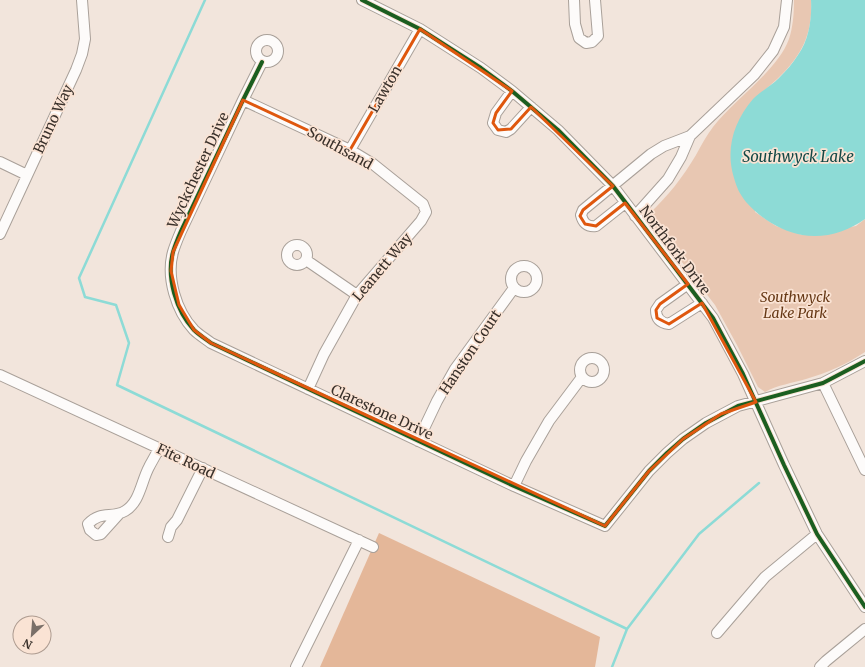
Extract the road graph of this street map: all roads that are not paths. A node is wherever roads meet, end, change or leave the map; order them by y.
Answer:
1 (82, 0) edge
2 (362, 0) edge
3 (574, 0) edge
4 (595, 0) edge
5 (787, 0) edge
6 (420, 29) junction
7 (262, 62) dead end
8 (512, 91) junction
9 (243, 100) junction
10 (531, 107) junction
11 (690, 136) junction
12 (350, 150) junction
13 (0, 162) edge
14 (27, 175) junction
15 (613, 186) junction
16 (625, 203) junction
17 (426, 212) joint
18 (635, 216) junction
19 (0, 234) edge
20 (306, 260) dead end
21 (688, 284) junction
22 (514, 288) dead end
23 (174, 291) joint
24 (356, 295) junction
25 (702, 304) junction
26 (865, 361) edge
27 (0, 375) edge
28 (582, 378) dead end
29 (823, 383) junction
30 (308, 389) junction
31 (756, 402) junction
32 (418, 441) junction
33 (160, 448) junction
34 (203, 468) junction
35 (865, 470) edge
36 (514, 486) junction
37 (119, 514) dead end
38 (817, 534) junction
39 (168, 537) dead end
40 (359, 540) junction
41 (373, 547) dead end
42 (865, 607) edge
43 (865, 629) edge
44 (717, 633) dead end
45 (296, 667) edge
46 (820, 667) edge

1 - 14 street, Bruno Way
2 - 6 street, Northfork Drive
3 - 4 street
5 - 11 street
6 - 8 street, Northfork Drive
6 - 12 street, Lawton
7 - 9 street, Wyckchester Drive
8 - 10 street, Northfork Drive
8 - 10 street
9 - 12 street, Southsand
9 - 23 street, Wyckchester Drive
10 - 15 street, Northfork Drive
11 - 15 street
11 - 18 street
12 - 17 street, Southsand
13 - 14 street
14 - 19 street, Bruno Way
15 - 16 street, Northfork Drive
15 - 16 street
16 - 18 street, Northfork Drive
17 - 24 street, Leanett Way
18 - 21 street, Northfork Drive
20 - 24 street
21 - 25 street, Northfork Drive
21 - 25 street
22 - 32 street, Hanston Court
23 - 30 street, Clarestone Drive
24 - 30 street, Leanett Way
25 - 31 street, Northfork Drive
26 - 29 street
27 - 33 street, Fite Road
28 - 36 street
29 - 31 street
29 - 35 street
30 - 32 street, Clarestone Drive
31 - 36 street, Clarestone Drive
31 - 38 street, Northfork Drive
32 - 36 street, Clarestone Drive
33 - 34 street, Fite Road
33 - 37 street
34 - 39 street
34 - 40 street, Fite Road
38 - 42 street, Northfork Drive
38 - 44 street
40 - 41 street, Fite Road
40 - 45 street
43 - 46 street

